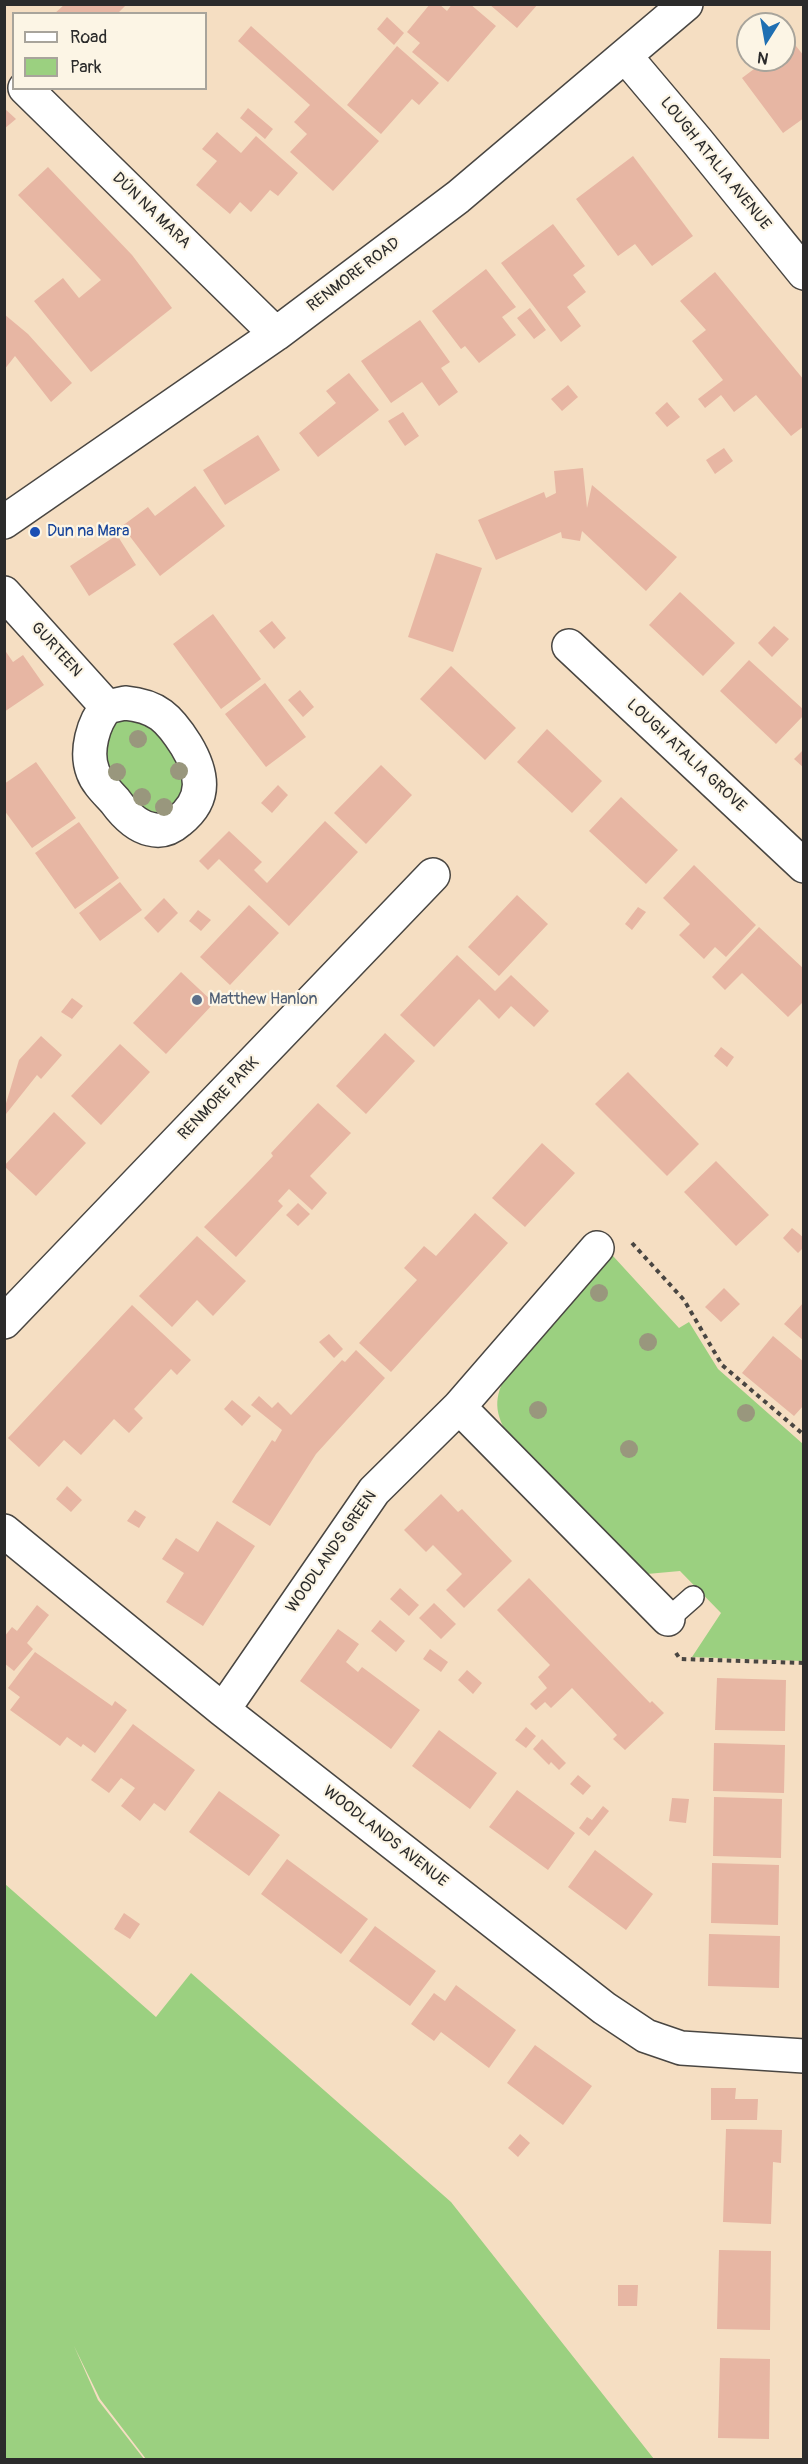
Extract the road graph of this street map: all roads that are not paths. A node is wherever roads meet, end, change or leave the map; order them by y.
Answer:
1 (686, 4) edge
2 (626, 57) junction
3 (27, 90) edge
4 (804, 273) edge
5 (276, 334) junction
6 (4, 522) edge
7 (4, 593) edge
8 (569, 646) dead end
9 (107, 707) dead end
10 (804, 866) edge
11 (433, 875) dead end
12 (597, 1248) road end
13 (4, 1322) edge
14 (459, 1407) junction
15 (4, 1531) edge
16 (693, 1597) dead end
17 (668, 1619) joint
18 (223, 1710) junction
19 (804, 2056) edge

1 - 2 street, RENMORE ROAD
2 - 4 street, LOUGH ATALIA AVENUE
2 - 5 street, RENMORE ROAD
3 - 5 street, DÚN NA MARA
5 - 6 street, RENMORE ROAD
7 - 9 street, GURTEEN
8 - 10 street, LOUGH ATALIA GROVE
11 - 13 street, RENMORE PARK
12 - 14 street, WOODLANDS GREEN
14 - 17 street
14 - 18 street, WOODLANDS GREEN
15 - 18 street, WOODLANDS AVENUE
16 - 17 lane
18 - 19 street, WOODLANDS AVENUE

